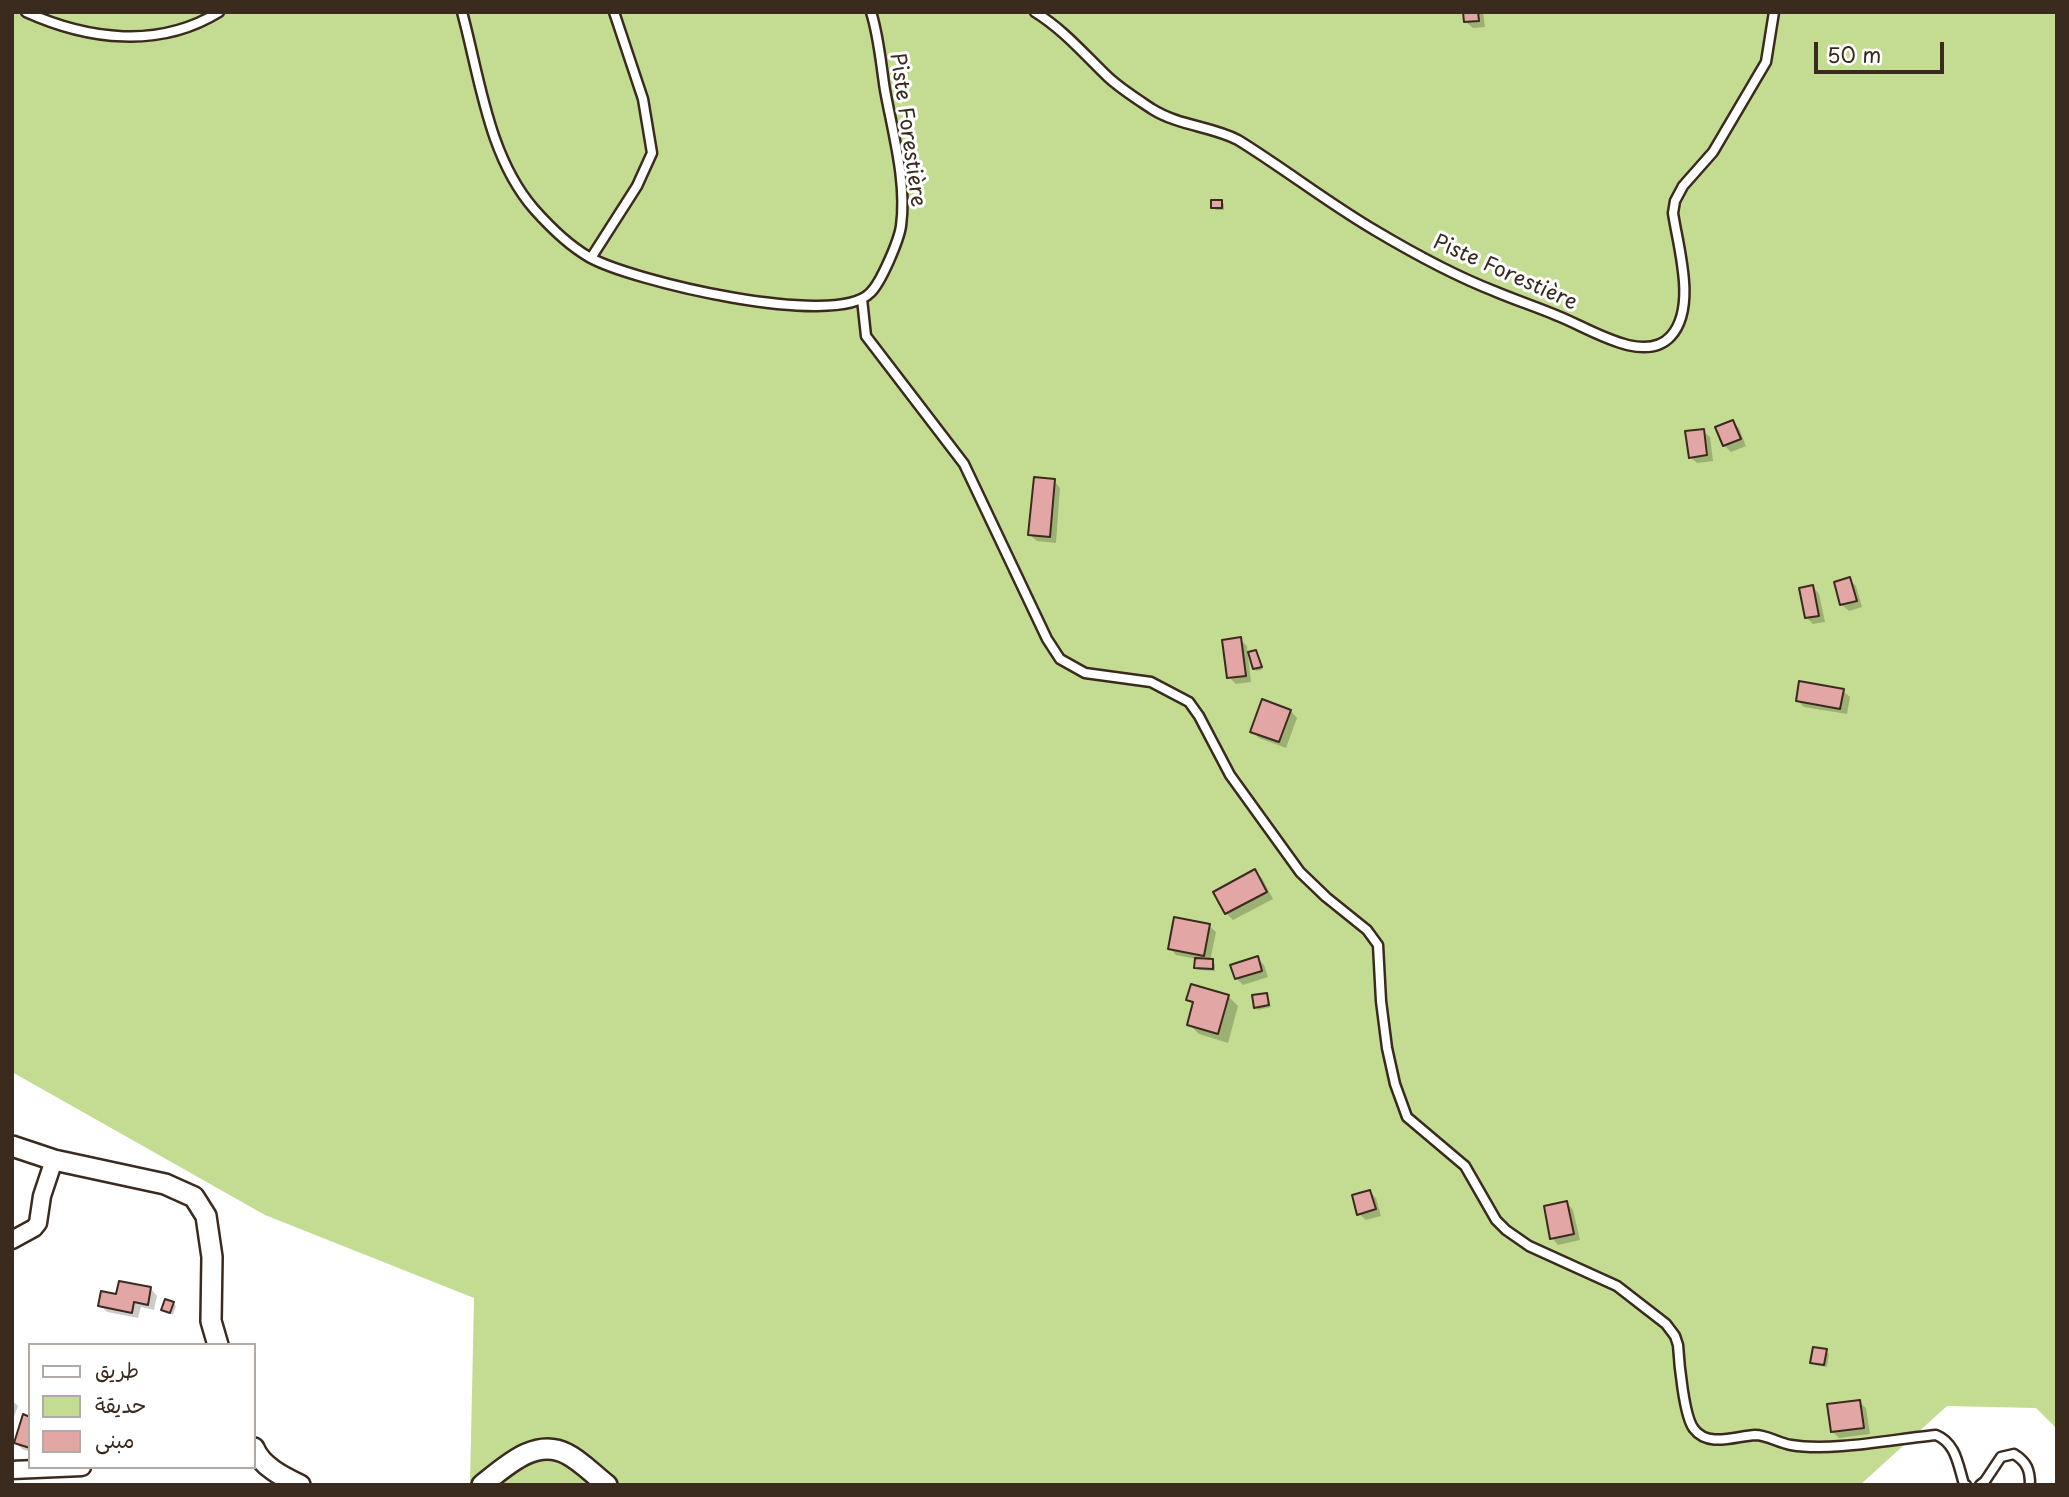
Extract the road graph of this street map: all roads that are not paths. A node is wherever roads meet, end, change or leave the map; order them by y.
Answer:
1 (26, 12) edge
2 (219, 12) edge
3 (462, 12) edge
4 (614, 12) edge
5 (871, 12) edge
6 (1035, 12) edge
7 (1774, 12) edge
8 (592, 258) junction
9 (862, 299) junction
10 (12, 1146) edge
11 (54, 1160) junction
12 (12, 1240) edge
13 (217, 1343) edge
14 (256, 1453) edge
15 (35, 1469) edge
16 (12, 1470) edge
17 (300, 1485) edge
18 (482, 1485) edge
19 (607, 1485) edge
20 (1966, 1485) edge
21 (1980, 1485) edge
22 (2030, 1485) edge

1 - 2 lane
3 - 8 lane
4 - 8 lane
5 - 9 lane, Piste Forestière
6 - 7 lane, Piste Forestière
8 - 9 lane
9 - 20 lane
10 - 11 street
11 - 12 street
11 - 13 street
14 - 17 street
15 - 16 street
18 - 19 street
21 - 22 lane

